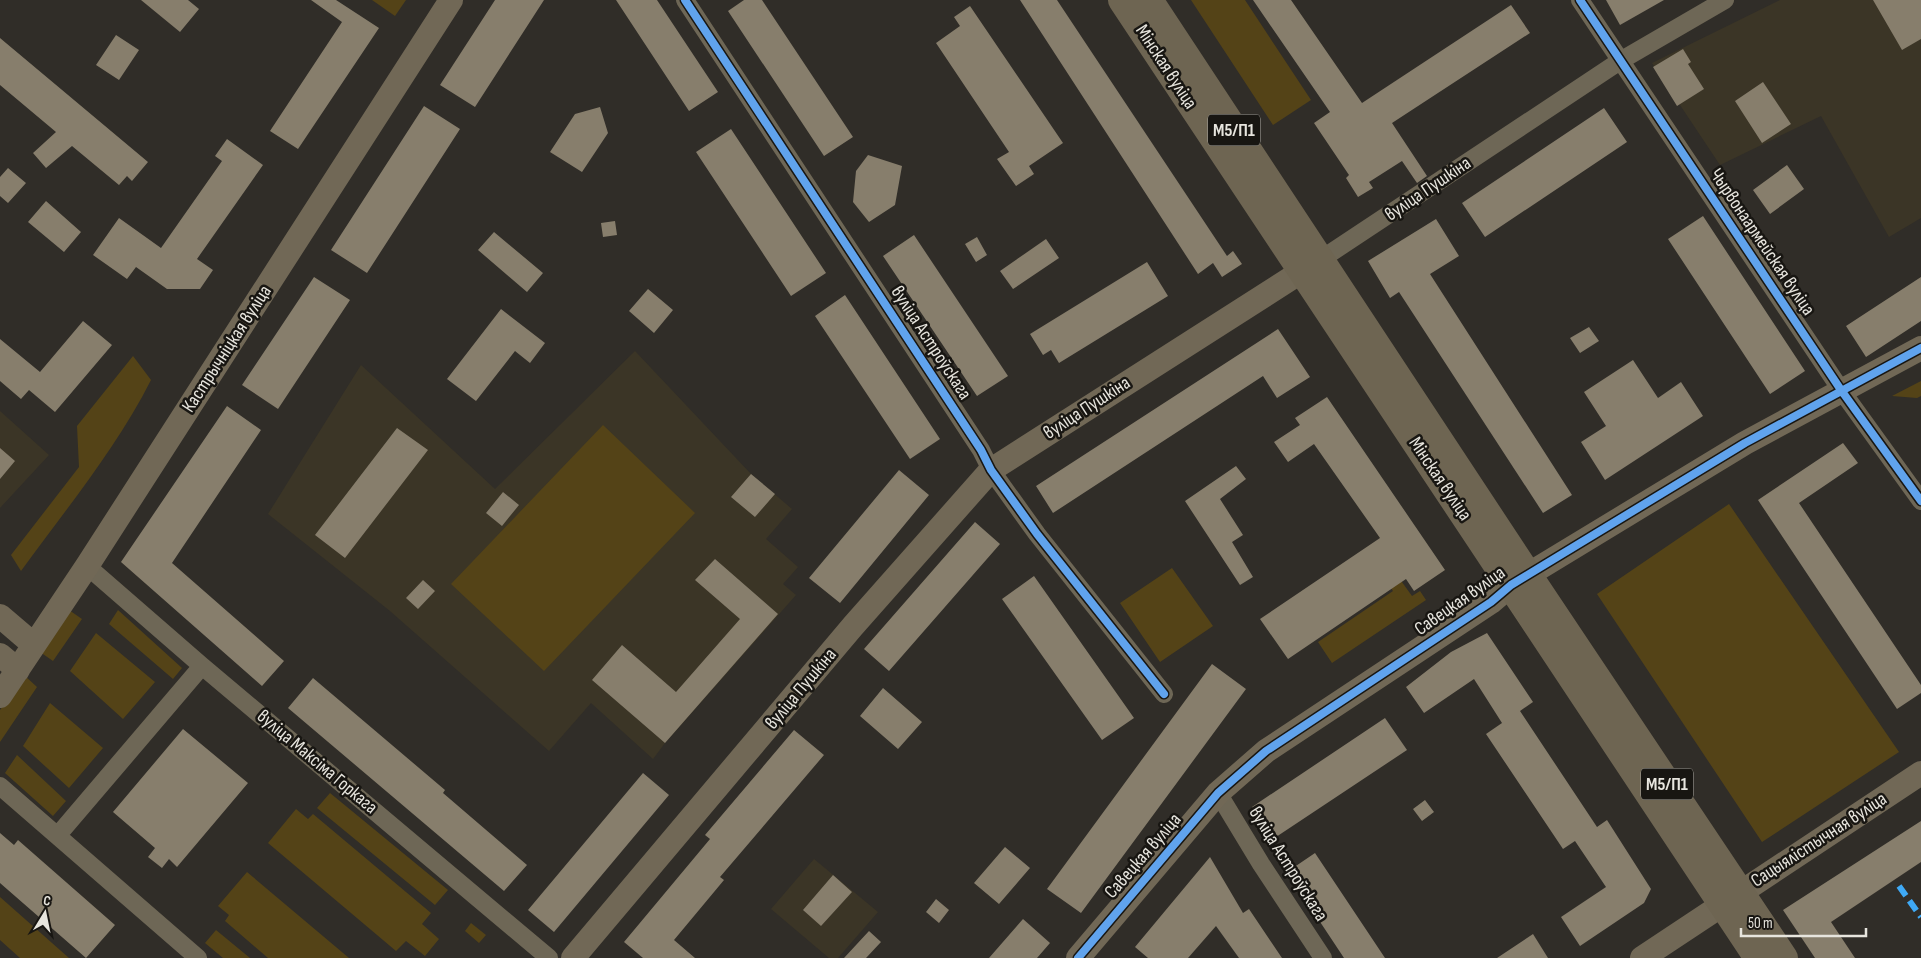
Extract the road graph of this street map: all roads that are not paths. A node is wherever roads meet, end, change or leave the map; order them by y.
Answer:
1 (452, 0) edge
2 (685, 0) edge
3 (1122, 0) edge
4 (1149, 0) edge
5 (1580, 0) edge
6 (1725, 0) edge
7 (1620, 61) junction
8 (1311, 266) junction
9 (1921, 348) edge
10 (1841, 390) junction
11 (991, 470) junction
12 (1921, 500) edge
13 (86, 566) junction
14 (1520, 580) junction
15 (0, 616) edge
16 (34, 645) junction
17 (9, 662) edge
18 (202, 666) junction
19 (1164, 694) dead end
20 (0, 696) edge
21 (1921, 772) edge
22 (0, 786) edge
23 (1218, 793) junction
24 (58, 835) junction
25 (1731, 898) junction
26 (579, 956) edge
27 (198, 958) edge
28 (549, 958) edge
29 (1078, 958) edge
30 (1323, 958) edge
31 (1642, 958) edge
32 (1758, 958) edge
33 (1784, 958) edge

1 - 13 main road, Кастрычніцкая вуліца
2 - 11 street, вуліца Астроўскага
3 - 8 main road, Мінская вуліца / М5/П1
4 - 8 main road, Мінская вуліца / М5/П1
5 - 7 street, Чырвонаармейская вуліца
6 - 7 street, вуліца Пушкіна
7 - 8 street, вуліца Пушкіна
7 - 10 street, Чырвонаармейская вуліца
8 - 11 main road, вуліца Пушкіна
8 - 14 main road, Мінская вуліца / М5/П1
9 - 10 main road, Савецкая вуліца
10 - 12 street, Чырвонаармейская вуліца
10 - 14 main road, Савецкая вуліца
11 - 19 street, вуліца Астроўскага
11 - 26 main road, вуліца Пушкіна
13 - 16 main road, Кастрычніцкая вуліца
13 - 18 street, вуліца Максіма Горкага
14 - 23 main road, Савецкая вуліца
14 - 25 main road, Мінская вуліца / М5/П1
15 - 16 main road
16 - 17 main road, Кастрычніцкая вуліца
17 - 20 main road, Кастрычніцкая вуліца
18 - 24 street
18 - 28 street, вуліца Максіма Горкага
21 - 25 main road, Сацыялістычная вуліца
22 - 24 street
23 - 29 main road, Савецкая вуліца
23 - 30 street, вуліца Астроўскага
24 - 27 street
25 - 31 main road, Сацыялістычная вуліца
25 - 32 main road, Мінская вуліца / М5/П1
25 - 33 main road, Мінская вуліца / М5/П1

